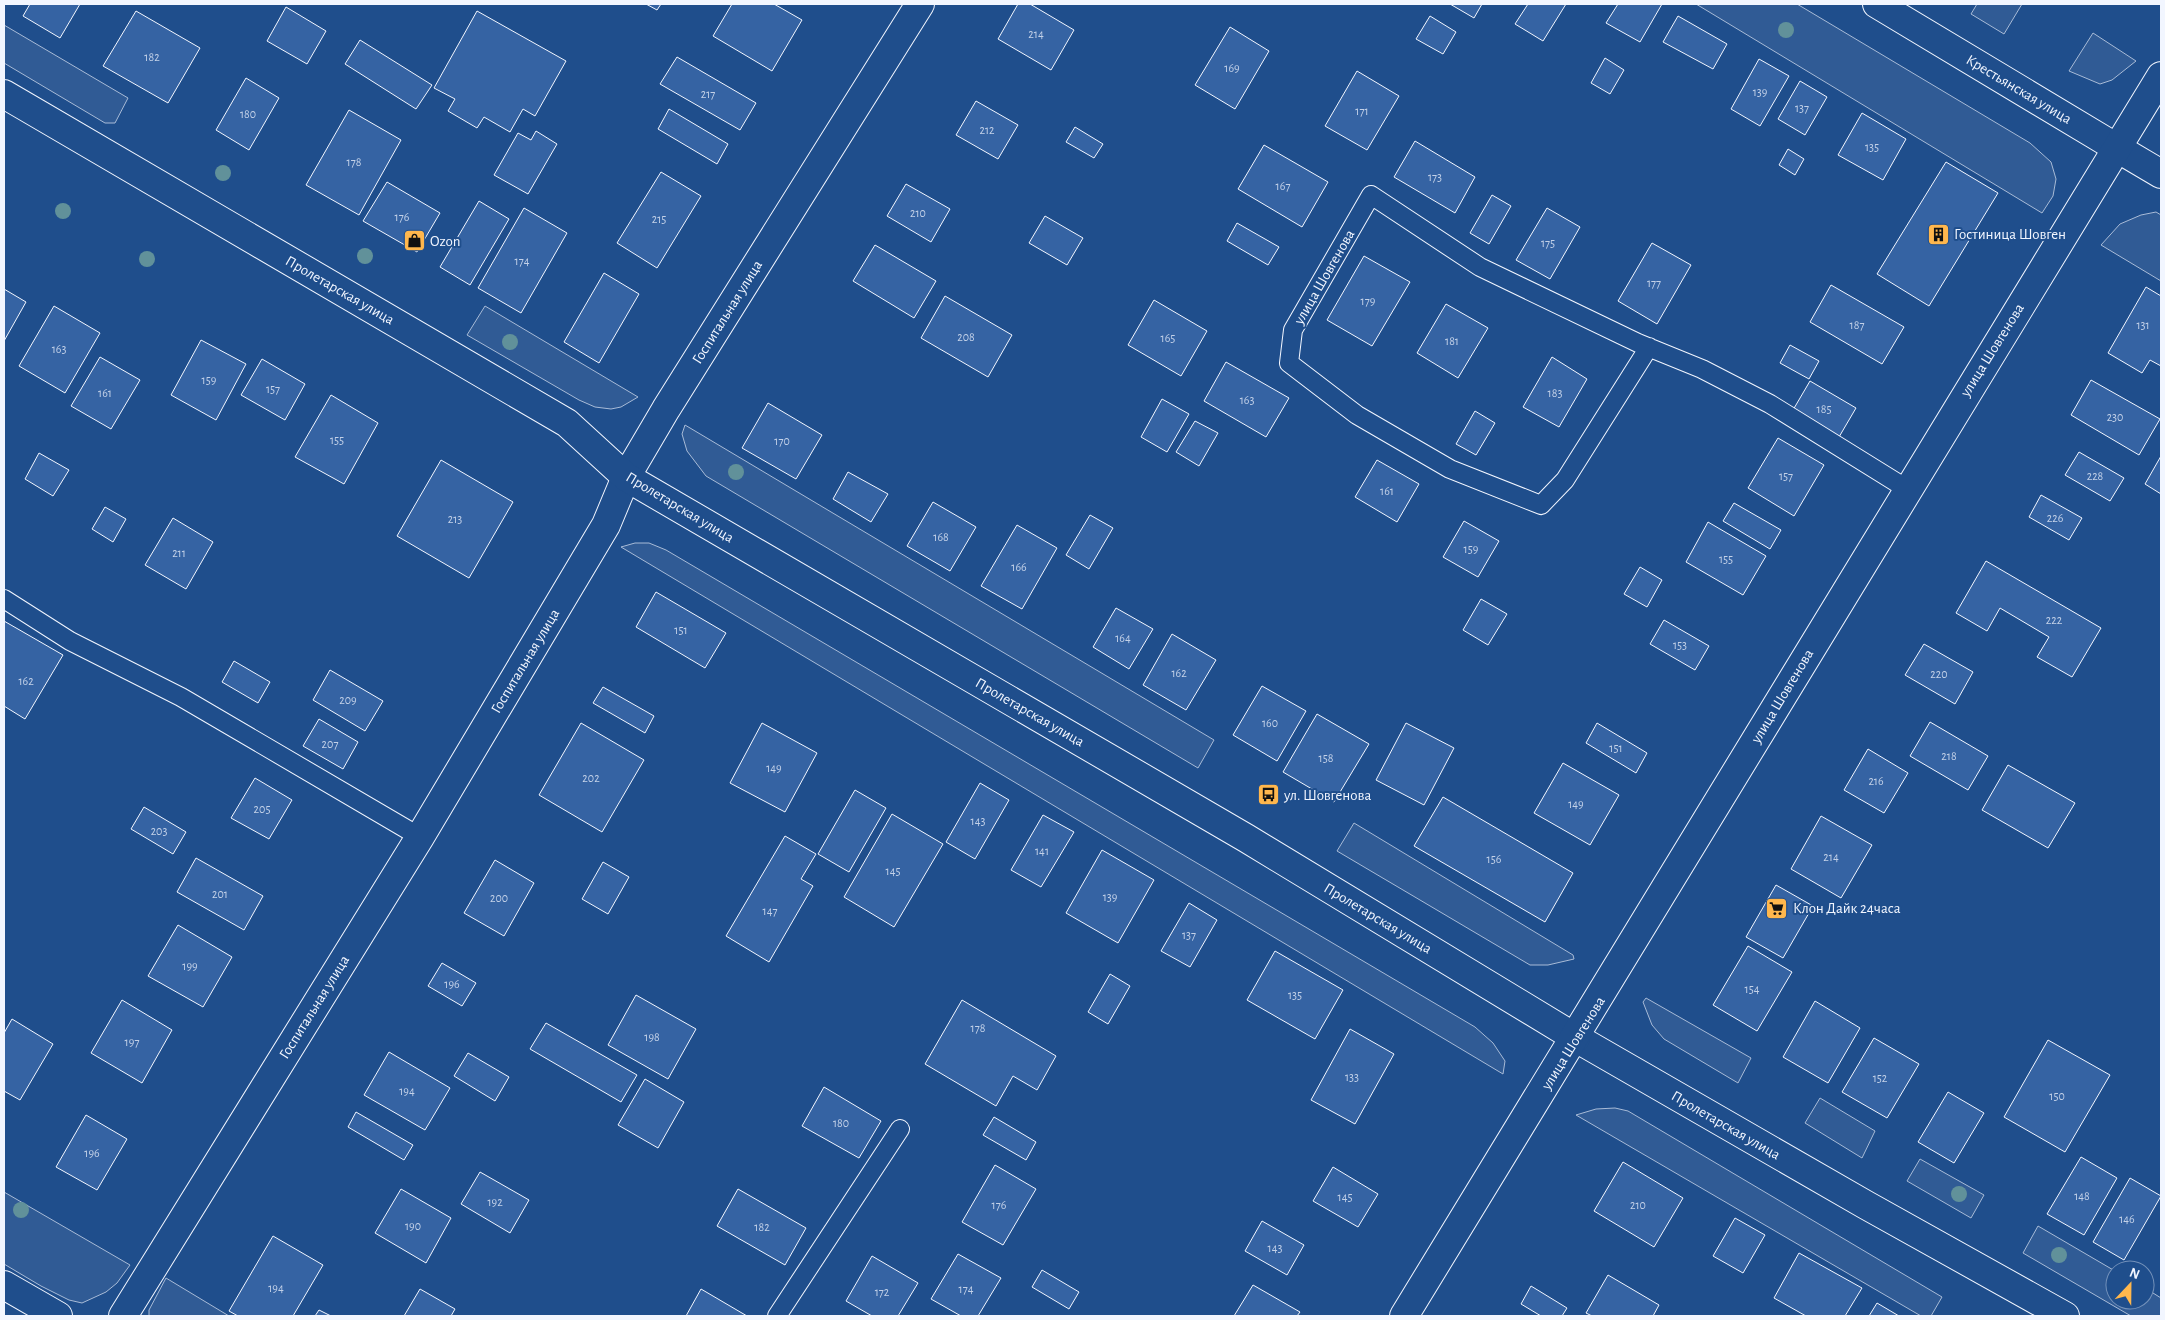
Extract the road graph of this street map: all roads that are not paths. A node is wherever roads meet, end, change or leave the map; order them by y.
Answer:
1 (920, 4) edge
2 (1877, 4) edge
3 (2161, 76) edge
4 (4, 94) edge
5 (2117, 148) junction
6 (2161, 174) edge
7 (1649, 347) junction
8 (626, 476) junction
9 (1907, 489) junction
10 (4, 598) edge
11 (420, 837) junction
12 (1576, 1038) junction
13 (900, 1129) dead end
14 (4, 1285) edge
15 (58, 1316) edge
16 (123, 1316) edge
17 (777, 1316) edge
18 (1404, 1316) edge
19 (2065, 1316) edge

1 - 8 main road, Госпитальная улица
2 - 5 main road, Крестьянская улица
3 - 5 main road, улица Шовгенова
4 - 8 main road, Пролетарская улица
5 - 6 main road, Крестьянская улица
5 - 9 main road, улица Шовгенова
7 - 7 lane, улица Шовгенова
7 - 9 lane
8 - 11 main road, Госпитальная улица
8 - 12 main road, Пролетарская улица
9 - 12 main road, улица Шовгенова
10 - 11 lane
11 - 16 main road, Госпитальная улица
12 - 18 main road, улица Шовгенова
12 - 19 main road, Пролетарская улица
13 - 17 lane
14 - 15 main road

